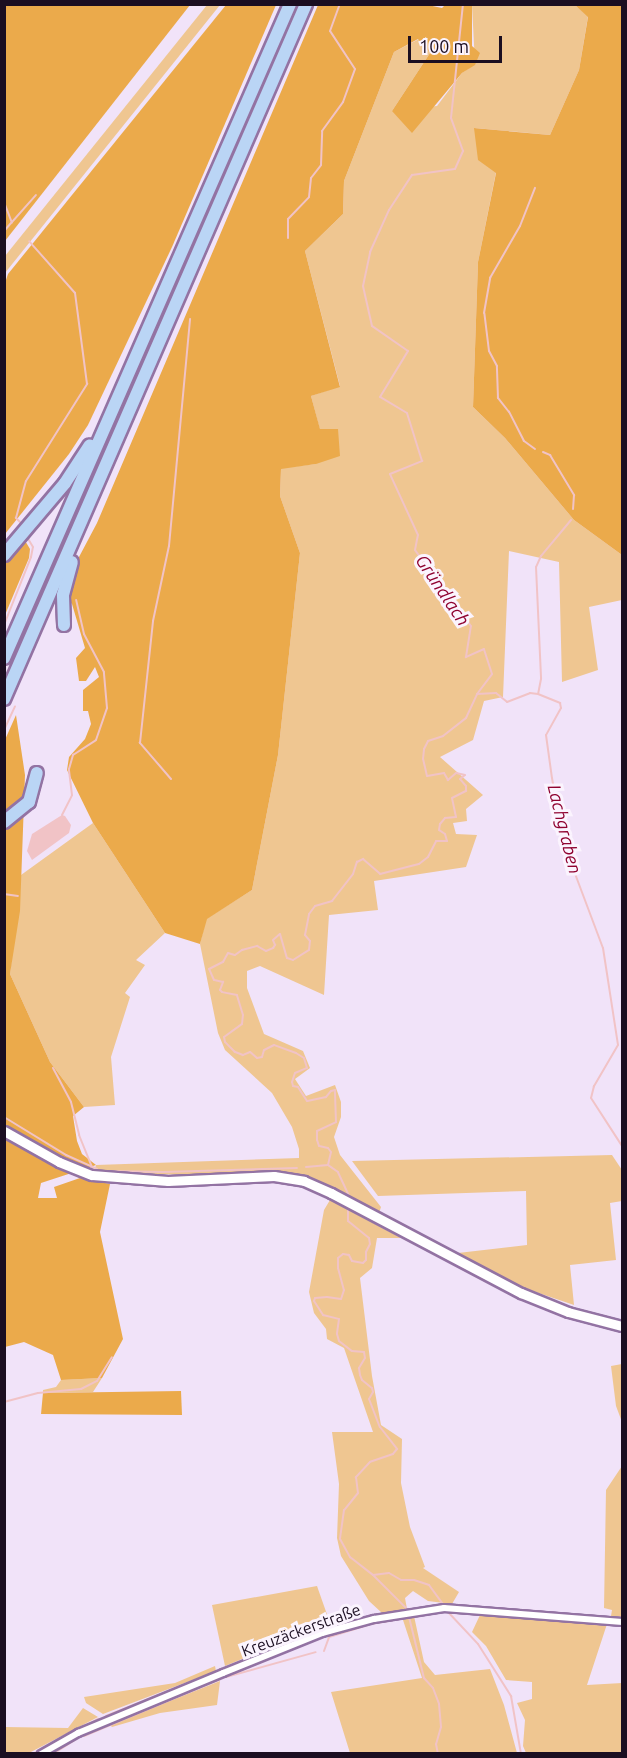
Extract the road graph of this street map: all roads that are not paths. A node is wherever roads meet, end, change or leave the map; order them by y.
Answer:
1 (290, 4) edge
2 (306, 4) edge
3 (97, 442) junction
4 (77, 532) junction
5 (4, 555) edge
6 (64, 624) dead end
7 (4, 658) edge
8 (4, 699) edge
9 (38, 773) dead end
10 (4, 822) edge
11 (4, 1131) edge
12 (622, 1326) edge
13 (622, 1622) edge
14 (41, 1754) edge

1 - 3 highway
2 - 4 highway
3 - 5 highway
3 - 7 highway
4 - 6 highway
4 - 8 highway
9 - 10 highway
11 - 12 street
13 - 14 street, Kreuzäckerstraße

